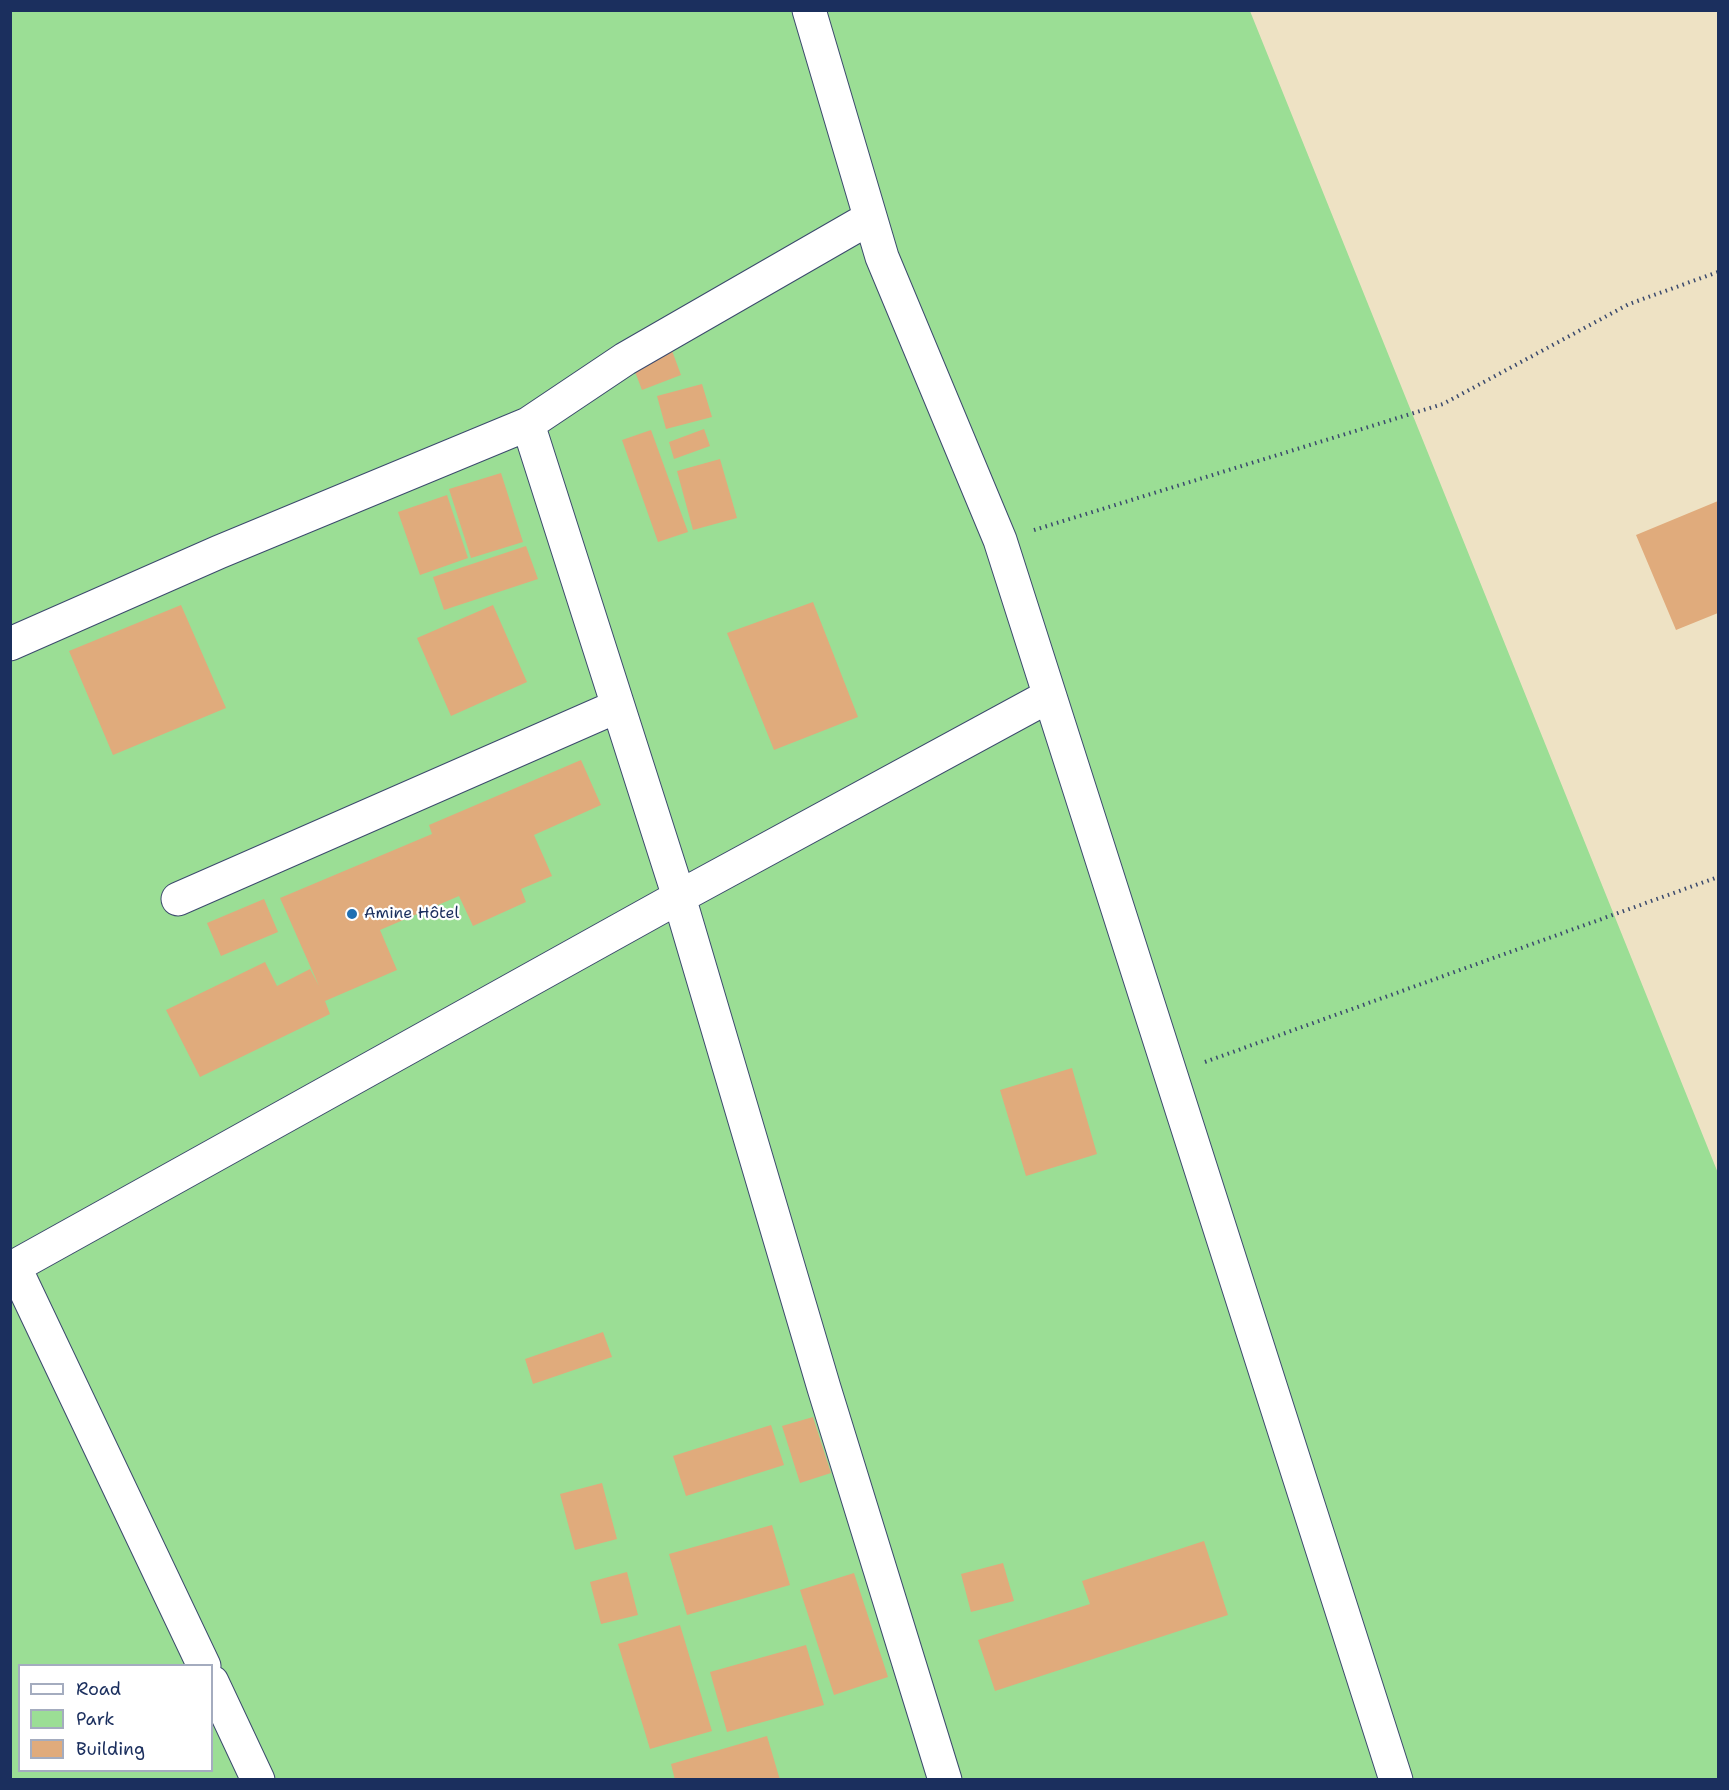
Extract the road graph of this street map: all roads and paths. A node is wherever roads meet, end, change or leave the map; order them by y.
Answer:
1 (809, 10) edge
2 (870, 218) junction
3 (1719, 272) edge
4 (528, 424) junction
5 (1000, 540) junction
6 (10, 644) edge
7 (1049, 696) junction
8 (618, 706) junction
9 (1719, 877) edge
10 (679, 897) junction
11 (178, 899) dead end
12 (1170, 1075) junction
13 (13, 1268) edge
14 (204, 1664) edge
15 (213, 1684) edge
16 (258, 1779) edge
17 (945, 1779) edge
18 (1396, 1779) edge

1 - 2 street
2 - 4 street
2 - 5 street
3 - 5 path
4 - 6 street
4 - 8 street
5 - 7 street
7 - 10 street
7 - 12 street
8 - 10 street
8 - 11 street
9 - 12 path
10 - 13 street
10 - 17 street
12 - 18 street
13 - 14 street
15 - 16 street

